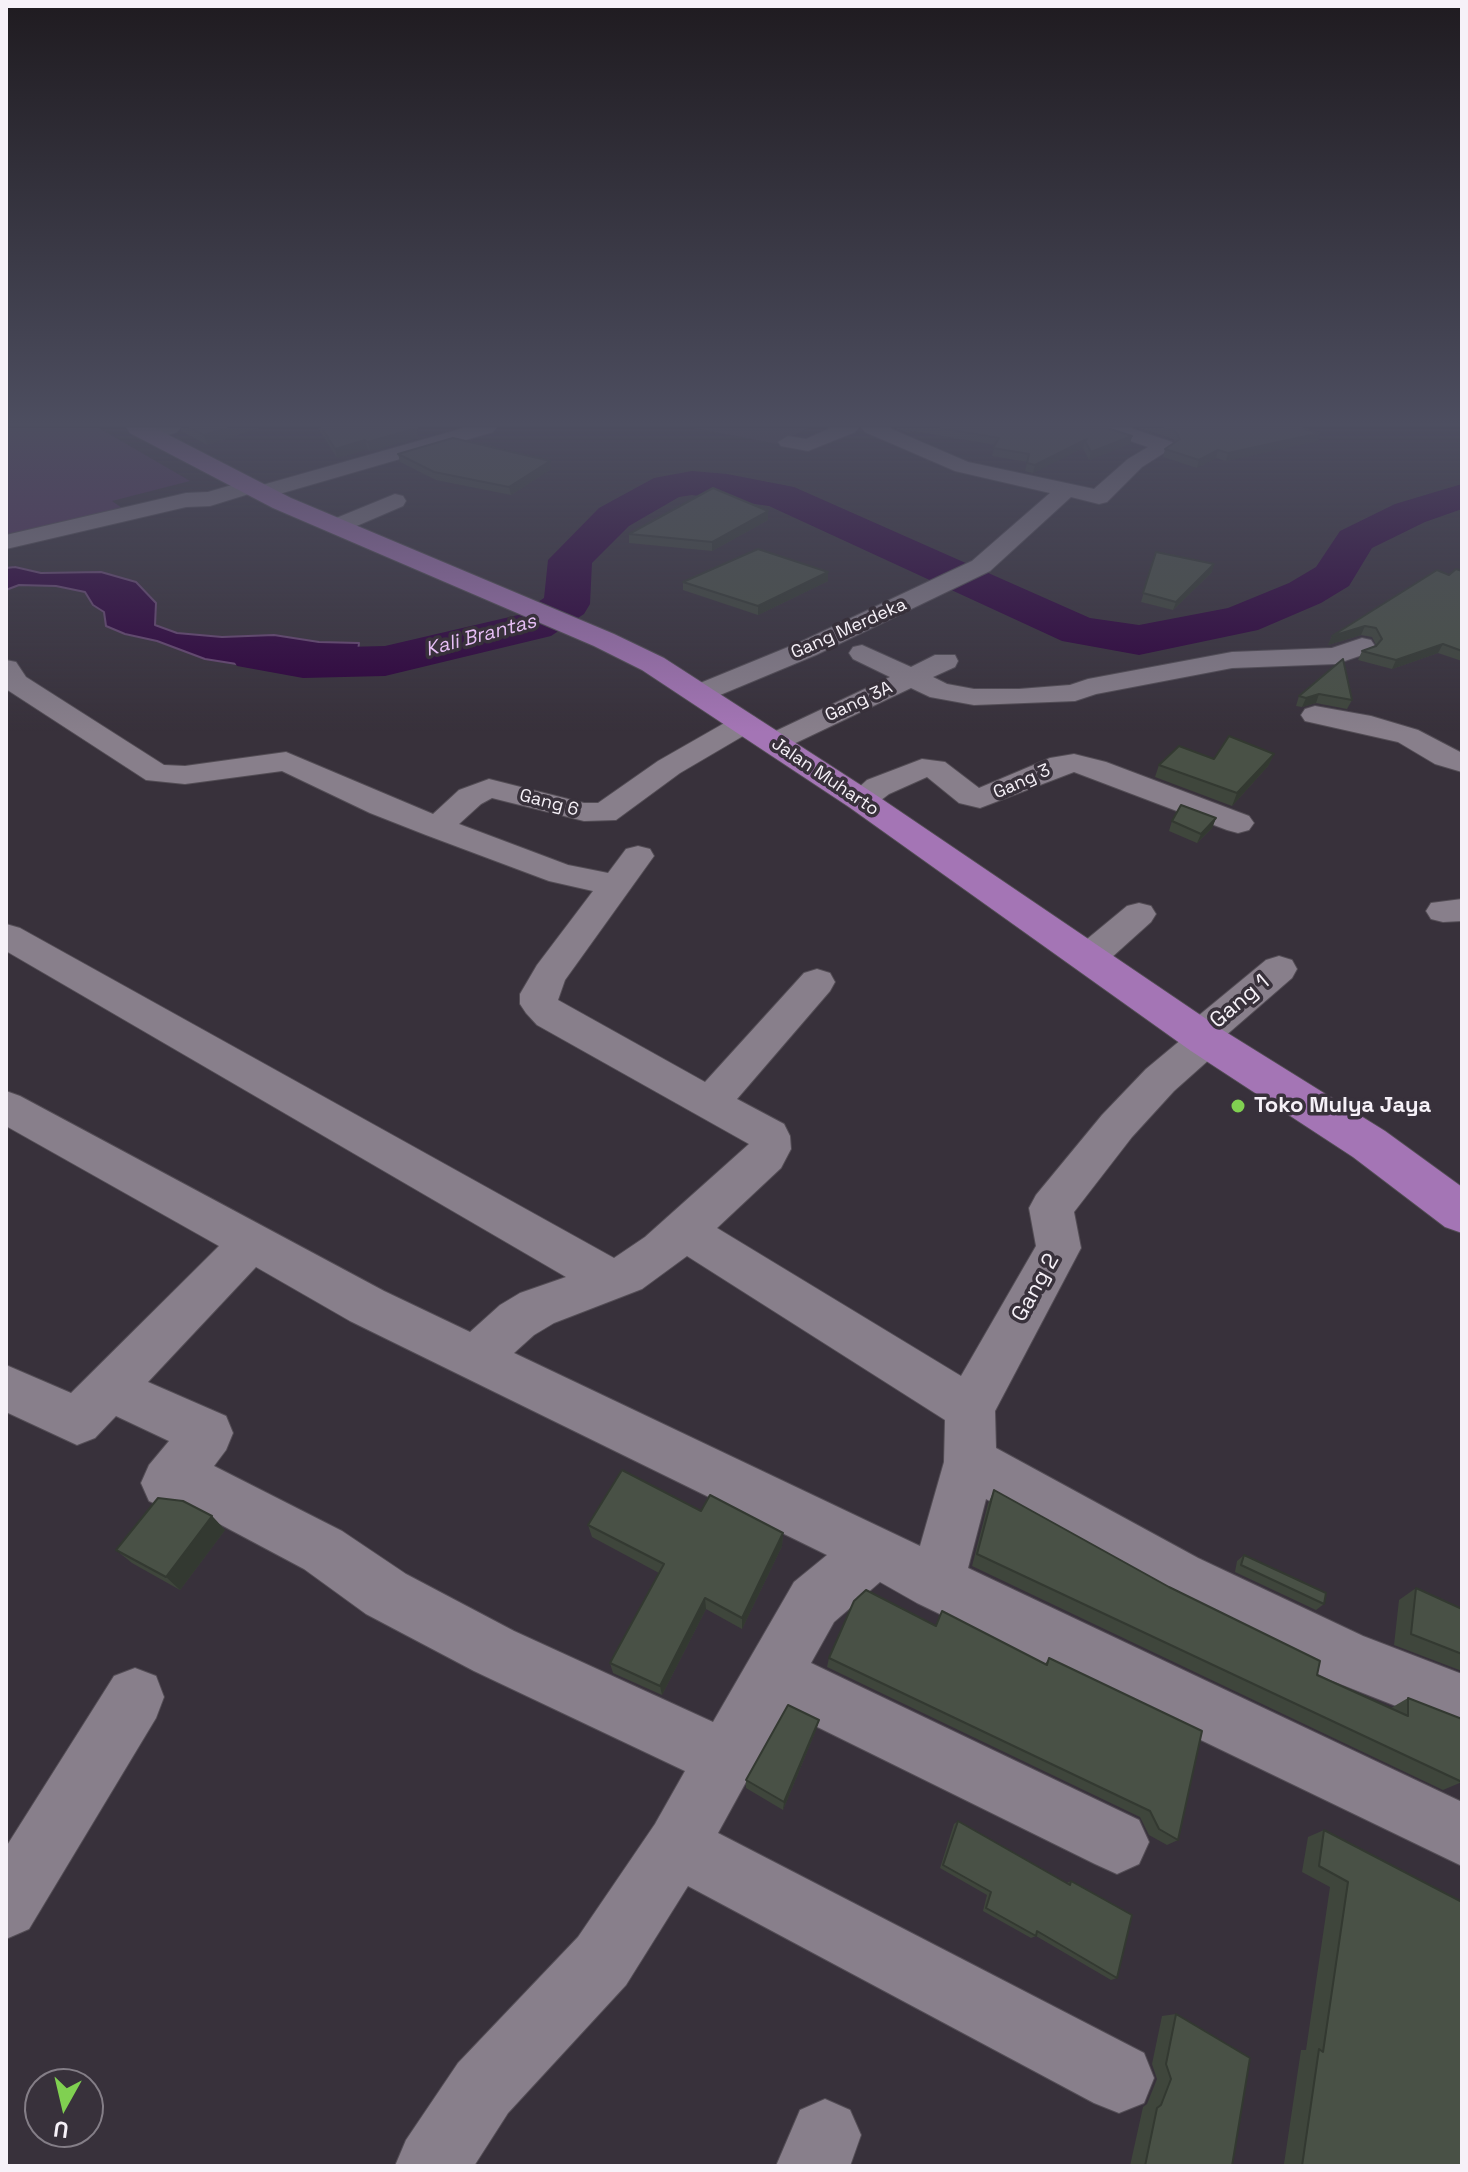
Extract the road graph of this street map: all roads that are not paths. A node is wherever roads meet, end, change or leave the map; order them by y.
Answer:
1 (60, 529) edge
2 (345, 529) edge
3 (1000, 529) edge
4 (6, 542) edge
5 (1362, 646) dead end
6 (862, 653) dead end
7 (945, 661) dead end
8 (6, 668) edge
9 (912, 677) junction
10 (698, 694) junction
11 (1315, 715) dead end
12 (759, 733) junction
13 (1462, 763) edge
14 (861, 800) junction
15 (1238, 823) dead end
16 (437, 828) junction
17 (1139, 914) dead end
18 (7, 936) edge
19 (1088, 958) junction
20 (1279, 969) dead end
21 (817, 982) dead end
22 (1203, 1038) junction
23 (710, 1103) junction
24 (6, 1107) edge
25 (1462, 1213) edge
26 (686, 1232) junction
27 (251, 1243) junction
28 (612, 1280) junction
29 (476, 1357) junction
30 (6, 1388) edge
31 (109, 1389) junction
32 (970, 1408) junction
33 (970, 1462) junction
34 (874, 1551) junction
35 (937, 1583) junction
36 (774, 1675) junction
37 (135, 1697) dead end
38 (1462, 1703) edge
39 (726, 1759) junction
40 (1462, 1835) edge
41 (1117, 1842) dead end
42 (677, 1846) junction
43 (6, 1906) edge
44 (1119, 2078) dead end
45 (432, 2166) edge

1 - 4 street
2 - 10 main road, Jalan Muharto
3 - 10 street, Gang Merdeka
5 - 9 street
6 - 9 street
7 - 9 street, Gang 3A
8 - 16 street
9 - 12 street, Gang 3A
10 - 12 main road, Jalan Muharto
11 - 13 street
12 - 14 main road, Jalan Muharto
12 - 16 street, Gang 6
14 - 15 street, Gang 3
14 - 19 main road, Jalan Muharto
16 - 23 street
17 - 19 street
18 - 28 street
19 - 22 main road, Jalan Muharto
20 - 22 street, Gang 1
21 - 23 street
22 - 25 main road, Jalan Muharto
22 - 32 street, Gang 2
23 - 26 street
24 - 27 street
26 - 28 street
26 - 32 street
27 - 29 street
27 - 31 street
28 - 29 street
29 - 34 street
30 - 31 street
31 - 39 street
32 - 33 street, Gang 2
33 - 35 street, Gang 2
33 - 38 street
34 - 35 street
34 - 36 street
35 - 40 street
36 - 39 street
36 - 41 street
37 - 43 street
39 - 42 street
42 - 44 street
42 - 45 street

